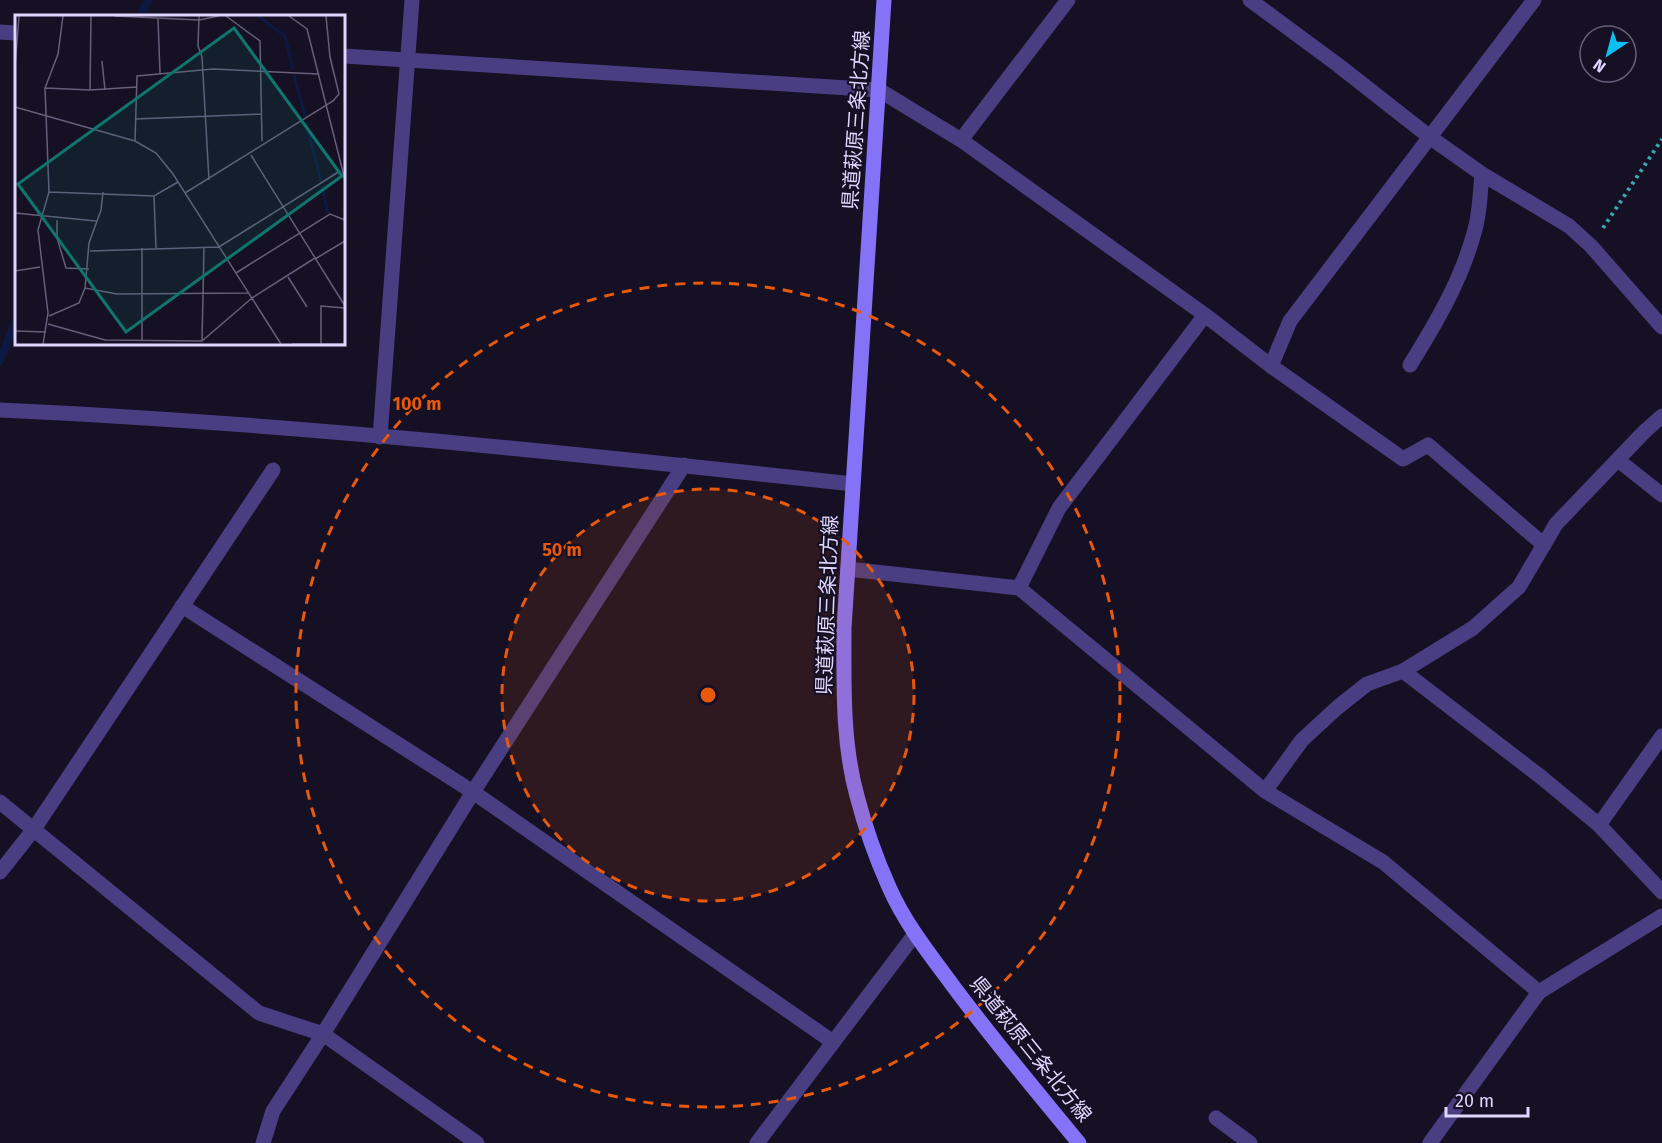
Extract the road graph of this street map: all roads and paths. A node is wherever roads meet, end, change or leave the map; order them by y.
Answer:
1 (412, 0) edge
2 (884, 0) edge
3 (1068, 0) edge
4 (1251, 0) edge
5 (1534, 0) edge
6 (0, 32) edge
7 (15, 33) edge
8 (345, 56) edge
9 (408, 60) junction
10 (879, 90) junction
11 (1431, 138) junction
12 (1662, 139) edge
13 (961, 140) junction
14 (1482, 174) junction
15 (1591, 246) junction
16 (1205, 315) junction
17 (1662, 327) edge
18 (1410, 365) dead end
19 (1271, 366) junction
20 (0, 410) edge
21 (1662, 416) edge
22 (380, 437) junction
23 (1618, 460) junction
24 (684, 465) junction
25 (273, 470) dead end
26 (853, 484) junction
27 (1662, 495) edge
28 (1544, 545) junction
29 (848, 568) junction
30 (1019, 588) junction
31 (182, 606) junction
32 (1403, 671) junction
33 (1662, 736) edge
34 (1265, 791) junction
35 (473, 792) junction
36 (0, 802) edge
37 (1599, 825) junction
38 (34, 829) junction
39 (0, 872) edge
40 (1662, 892) edge
41 (1662, 916) edge
42 (915, 934) junction
43 (1539, 992) junction
44 (323, 1034) junction
45 (833, 1042) junction
46 (1216, 1118) dead end
47 (263, 1143) edge
48 (477, 1143) edge
49 (758, 1143) edge
50 (1079, 1143) edge
51 (1250, 1143) edge
52 (1430, 1143) edge

1 - 9 street
2 - 10 main road, 県道萩原三条北方線
3 - 13 street
4 - 11 street
5 - 11 street
6 - 7 street
8 - 9 street
9 - 10 street
9 - 22 street
10 - 13 street
10 - 26 main road, 県道萩原三条北方線
11 - 14 street
11 - 19 street
12 - 15 path
13 - 16 street
14 - 15 street
14 - 18 street
15 - 17 street
16 - 19 street
16 - 30 street
19 - 28 street
20 - 22 street
21 - 23 street
22 - 24 street
23 - 27 street
23 - 28 street
24 - 26 street
24 - 35 street
25 - 31 street
26 - 29 main road, 県道萩原三条北方線
28 - 32 street
29 - 30 street
29 - 42 main road, 県道萩原三条北方線
30 - 34 street
31 - 35 street
31 - 38 street
32 - 34 street
32 - 37 street
33 - 37 street
34 - 43 street
35 - 44 street
35 - 45 street
36 - 38 street
37 - 40 street
38 - 39 street
38 - 44 street
41 - 43 street
42 - 45 street
42 - 50 main road, 県道萩原三条北方線
43 - 52 street
44 - 47 street
44 - 48 street
45 - 49 street
46 - 51 street

